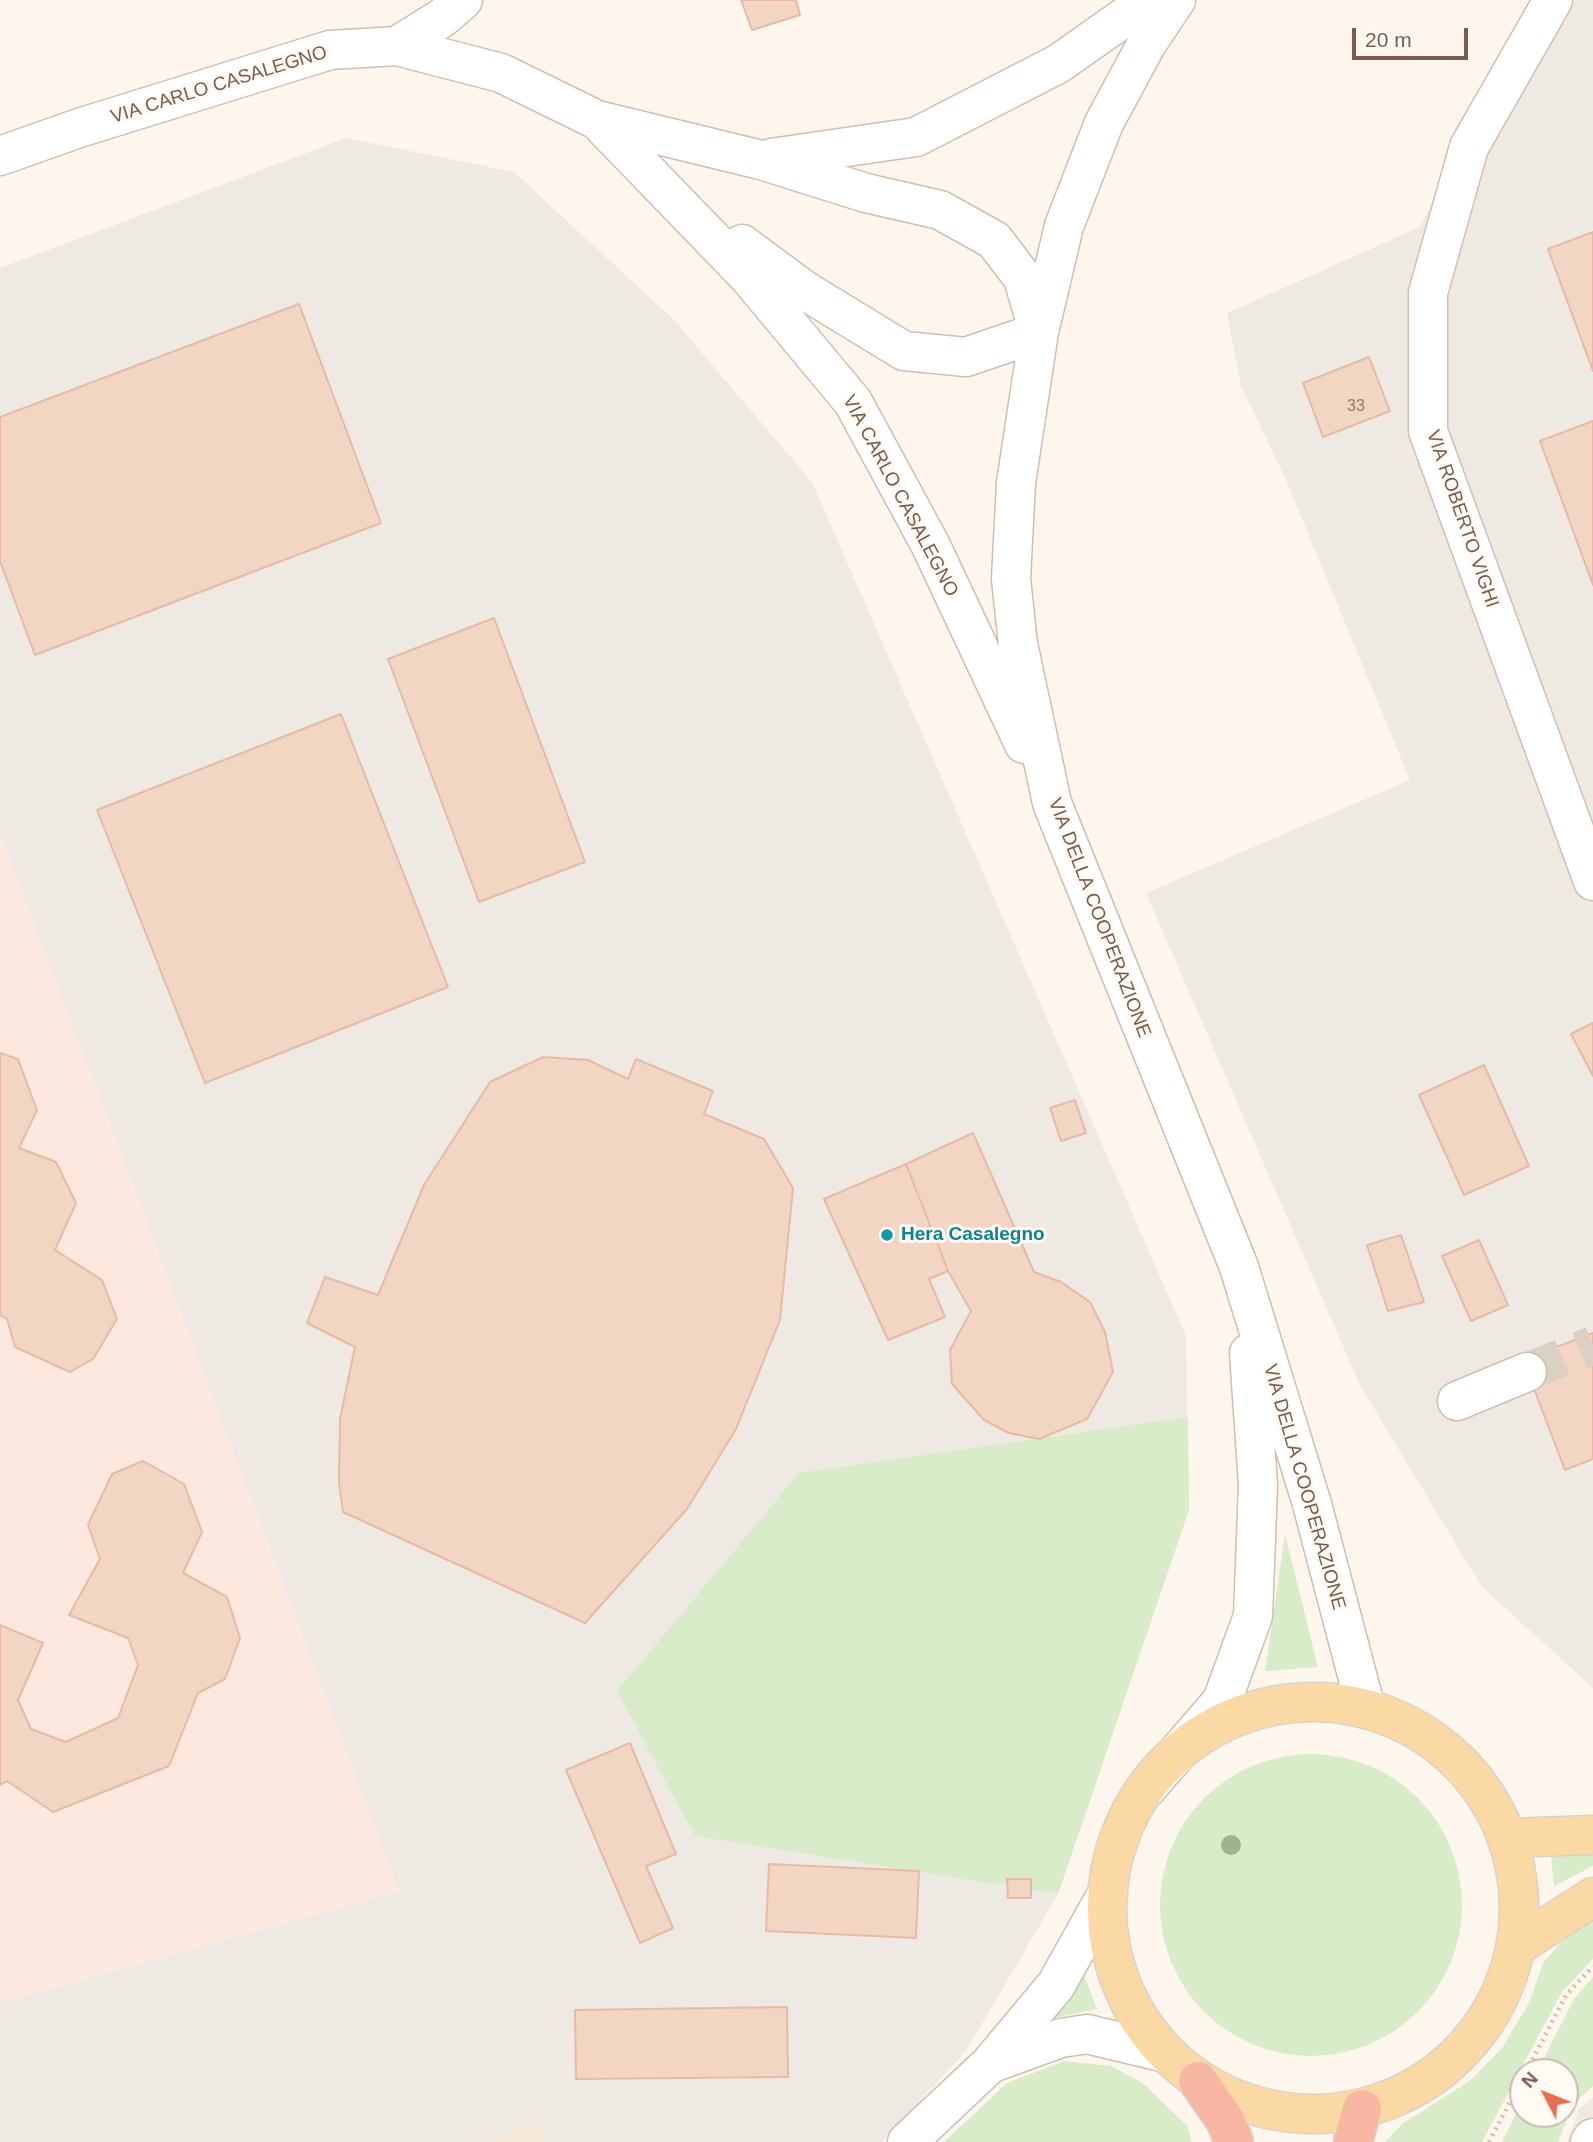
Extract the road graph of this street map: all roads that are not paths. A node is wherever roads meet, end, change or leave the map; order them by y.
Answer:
1 (463, 0) edge
2 (1149, 0) edge
3 (1176, 0) edge
4 (1553, 0) edge
5 (397, 46) junction
6 (597, 120) junction
7 (0, 156) edge
8 (761, 160) junction
9 (669, 191) junction
10 (1039, 332) junction
11 (1052, 803) junction
12 (1593, 881) edge
13 (1238, 1267) junction
14 (1530, 1380) tunnel mouth
15 (1464, 1407) dead end
16 (1366, 1709) junction
17 (1147, 1788) junction
18 (1593, 1835) edge
19 (1508, 1838) junction
20 (1108, 1892) junction
21 (1593, 1897) edge
22 (1517, 1946) junction
23 (1166, 2053) junction
24 (990, 2064) junction
25 (1198, 2081) junction
26 (1357, 2125) edge
27 (906, 2142) edge
28 (1234, 2142) edge

1 - 5 street
2 - 8 street, VIA CARLO CASALEGNO
3 - 10 street, VIA DELLA COOPERAZIONE
4 - 12 street, VIA ROBERTO VIGHI
5 - 6 street, VIA CARLO CASALEGNO
5 - 7 street, VIA CARLO CASALEGNO
6 - 8 street, VIA CARLO CASALEGNO
6 - 9 street, VIA CARLO CASALEGNO
8 - 10 street, VIA CARLO CASALEGNO
9 - 10 street, VIA CARLO CASALEGNO
9 - 11 street, VIA CARLO CASALEGNO
10 - 11 street, VIA DELLA COOPERAZIONE
11 - 13 street, VIA DELLA COOPERAZIONE
13 - 16 street, VIA DELLA COOPERAZIONE
13 - 17 street, VIA DELLA COOPERAZIONE
14 - 15 street
16 - 17 main road
16 - 19 main road
17 - 20 main road
18 - 19 main road
19 - 22 main road
20 - 23 main road
20 - 24 street
21 - 22 main road
22 - 26 main road
23 - 24 street
23 - 25 main road
24 - 27 street
25 - 26 main road
25 - 28 highway

